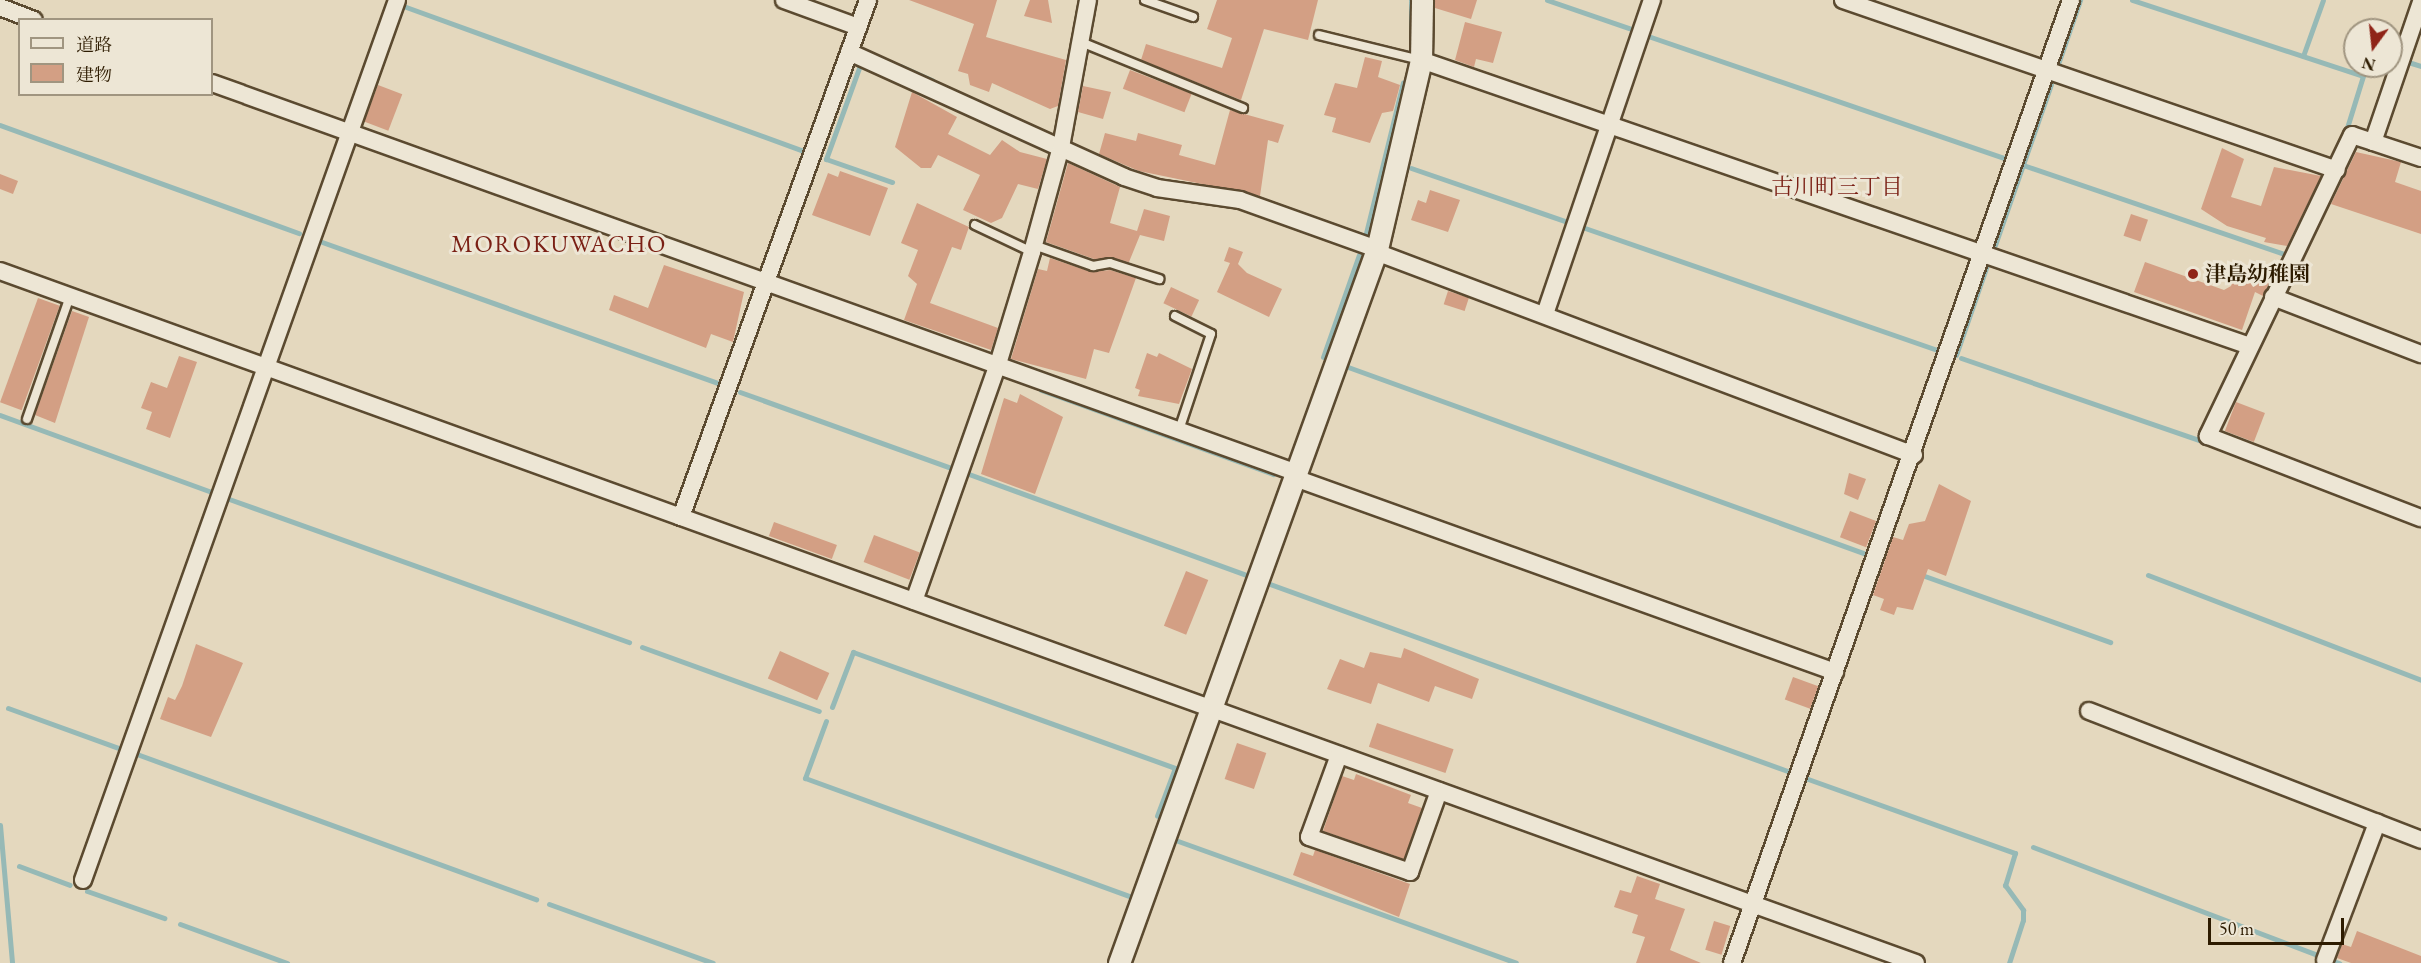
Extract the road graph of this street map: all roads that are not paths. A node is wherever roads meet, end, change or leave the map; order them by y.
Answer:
1 (397, 0) edge
2 (784, 0) edge
3 (868, 0) edge
4 (1088, 0) edge
5 (1145, 0) edge
6 (1422, 0) edge
7 (1652, 0) edge
8 (1843, 0) edge
9 (2071, 0) edge
10 (2421, 2) edge
11 (0, 7) edge
12 (1193, 17) dead end
13 (29, 18) edge
14 (858, 27) junction
15 (1318, 35) dead end
16 (1081, 42) junction
17 (849, 52) junction
18 (1420, 60) junction
19 (2047, 70) junction
20 (213, 83) edge
21 (1243, 108) dead end
22 (1609, 126) junction
23 (349, 132) junction
24 (2373, 142) junction
25 (1061, 147) junction
26 (2421, 158) edge
27 (2337, 170) junction
28 (975, 225) dead end
29 (1033, 248) junction
30 (1376, 250) junction
31 (1984, 254) junction
32 (0, 271) edge
33 (767, 279) junction
34 (1159, 279) dead end
35 (70, 296) junction
36 (2273, 297) junction
37 (1545, 314) junction
38 (1175, 316) dead end
39 (2247, 345) junction
40 (2421, 354) edge
41 (998, 364) junction
42 (267, 367) junction
43 (27, 419) dead end
44 (1179, 430) junction
45 (1914, 455) junction
46 (1296, 475) junction
47 (681, 517) junction
48 (2421, 518) edge
49 (914, 601) junction
50 (1835, 672) junction
51 (1211, 708) junction
52 (2089, 711) dead end
53 (1339, 754) junction
54 (1439, 791) junction
55 (2377, 823) junction
56 (2421, 840) edge
57 (83, 880) dead end
58 (1754, 904) junction
59 (2325, 960) dead end
60 (1119, 963) edge
61 (1732, 963) edge
62 (1916, 963) edge

1 - 23 street
2 - 14 street
3 - 14 street
4 - 16 street
5 - 12 lane
6 - 18 street
7 - 22 street
8 - 19 street
9 - 19 street
10 - 24 street
11 - 13 street
14 - 17 street
15 - 18 lane
16 - 21 lane
16 - 25 street
17 - 25 street
17 - 33 street
18 - 22 street
18 - 30 street
19 - 27 street
19 - 31 street
20 - 23 street
22 - 31 street
22 - 37 street
23 - 33 street
23 - 42 street
24 - 26 street
24 - 27 street
25 - 29 street
25 - 30 street
27 - 36 street
28 - 29 lane
29 - 34 lane
29 - 41 street
30 - 37 street
30 - 46 street
31 - 39 street
31 - 45 street
32 - 35 street
33 - 41 street
33 - 47 street
35 - 42 street
35 - 43 lane
36 - 39 street
36 - 40 street
37 - 45 street
38 - 44 lane
39 - 48 street
41 - 44 street
41 - 49 street
42 - 47 street
42 - 57 street
44 - 46 street
45 - 50 street
46 - 50 street
46 - 51 street
47 - 49 street
49 - 51 street
50 - 58 street
51 - 53 street
51 - 60 street
52 - 55 street
53 - 54 street
53 - 54 street
54 - 58 street
55 - 56 street
55 - 59 street
58 - 61 street
58 - 62 street

